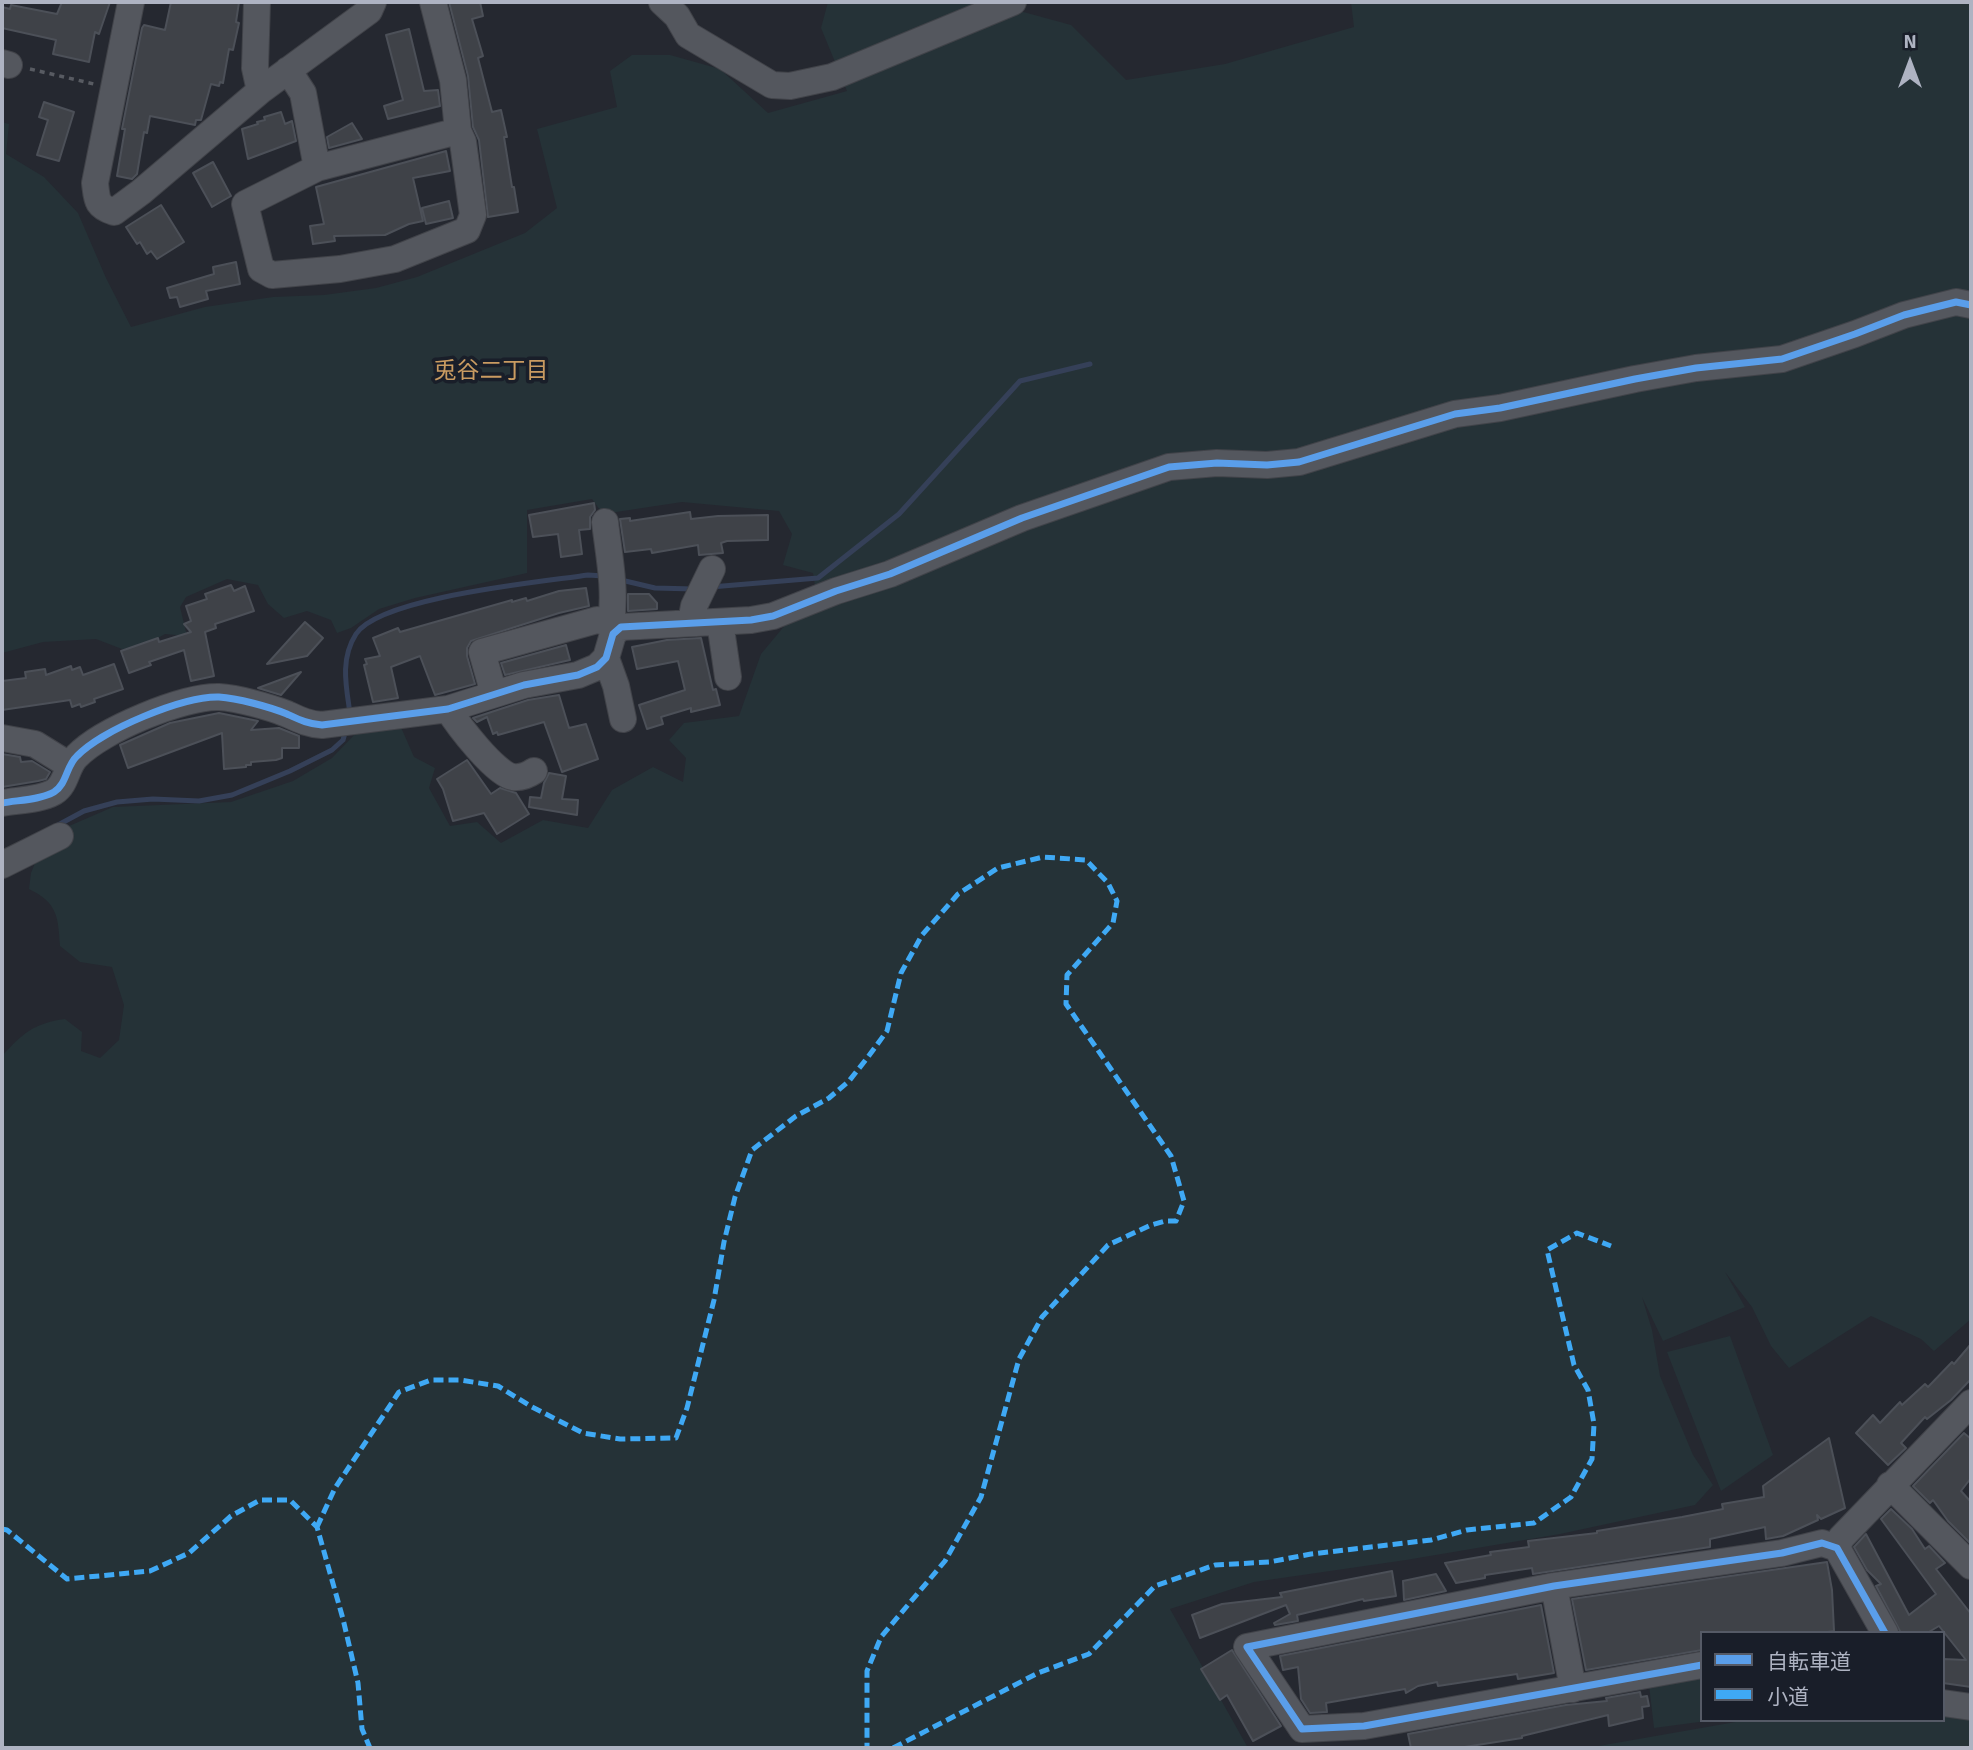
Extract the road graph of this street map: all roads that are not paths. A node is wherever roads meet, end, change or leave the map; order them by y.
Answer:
1 (131, 2) edge
2 (257, 2) edge
3 (373, 2) edge
4 (433, 2) edge
5 (662, 2) edge
6 (1013, 2) edge
7 (288, 70) junction
8 (260, 91) junction
9 (458, 131) junction
10 (317, 168) junction
11 (1971, 305) edge
12 (605, 523) dead end
13 (705, 582) dead end
14 (720, 621) junction
15 (691, 622) junction
16 (614, 626) junction
17 (606, 659) junction
18 (728, 677) dead end
19 (494, 694) junction
20 (448, 709) junction
21 (623, 719) dead end
22 (2, 738) edge
23 (69, 765) junction
24 (534, 771) dead end
25 (2, 803) edge
26 (61, 836) dead end
27 (2, 865) edge
28 (1968, 1411) edge
29 (1890, 1485) junction
30 (1837, 1548) junction
31 (1971, 1566) edge
32 (1554, 1586) junction
33 (1883, 1631) edge
34 (1700, 1665) edge
35 (1573, 1689) junction
36 (1945, 1703) edge
37 (1971, 1707) edge

1 - 8 street
2 - 8 street
3 - 7 street
4 - 9 street
5 - 6 street
7 - 8 street
7 - 10 street
9 - 10 street
9 - 10 street
11 - 14 street
12 - 16 street
13 - 15 street
14 - 15 street
14 - 18 street
15 - 16 street
16 - 17 street
16 - 19 street
17 - 19 street
17 - 21 street
19 - 20 street
20 - 23 street
20 - 24 street
22 - 23 street
23 - 25 street
26 - 27 street
28 - 29 street
29 - 30 street
29 - 31 street
30 - 32 street
30 - 33 street
32 - 35 street
32 - 35 street
34 - 35 street
36 - 37 street

